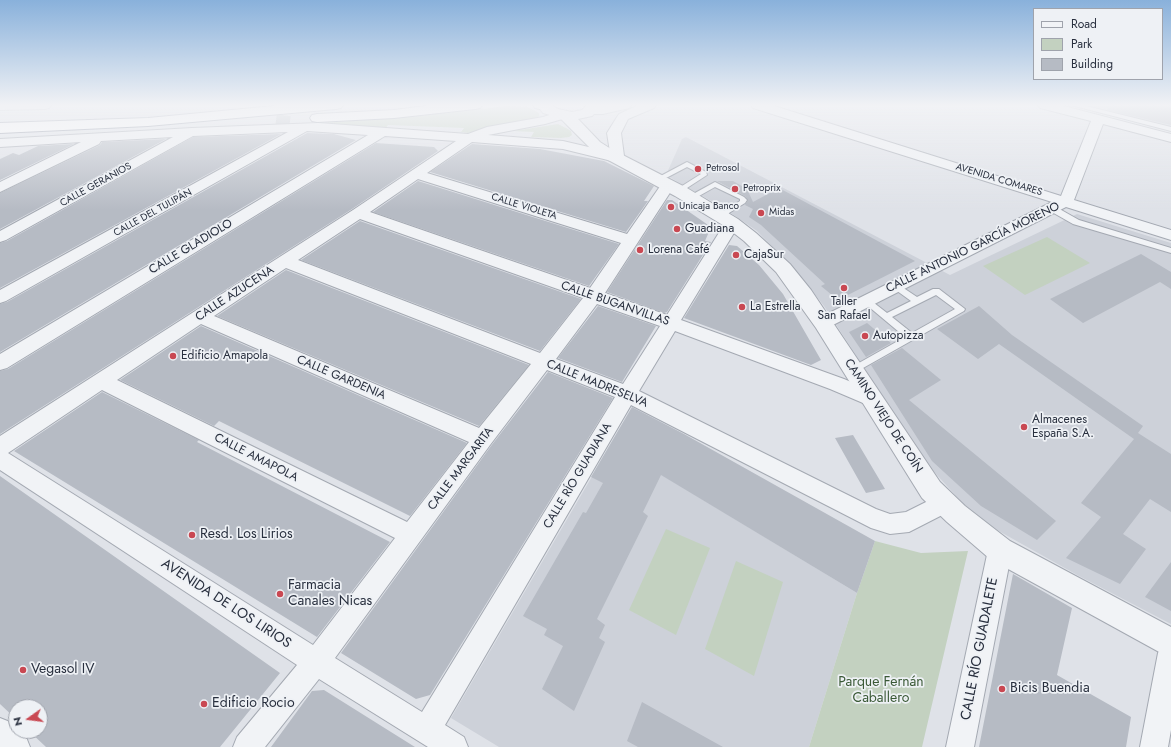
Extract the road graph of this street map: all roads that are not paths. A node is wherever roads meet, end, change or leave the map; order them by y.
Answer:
1 (61, 140) edge
2 (96, 140) edge
3 (178, 140) edge
4 (284, 140) edge
5 (369, 140) edge
6 (467, 140) edge
7 (495, 140) edge
8 (579, 140) edge
9 (589, 140) edge
10 (603, 140) edge
11 (615, 140) edge
12 (862, 140) edge
13 (1089, 140) edge
14 (2, 144) edge
15 (563, 145) junction
16 (619, 158) junction
17 (416, 174) junction
18 (0, 188) edge
19 (674, 188) junction
20 (1059, 205) junction
21 (358, 213) junction
22 (728, 220) junction
23 (1171, 235) edge
24 (0, 237) edge
25 (632, 241) junction
26 (1171, 251) edge
27 (285, 261) junction
28 (896, 286) junction
29 (594, 296) junction
30 (0, 297) edge
31 (866, 301) junction
32 (917, 301) junction
33 (200, 317) junction
34 (886, 317) junction
35 (671, 323) junction
36 (823, 323) junction
37 (911, 337) junction
38 (543, 362) junction
39 (0, 363) edge
40 (853, 370) junction
41 (102, 380) junction
42 (628, 394) junction
43 (870, 398) junction
44 (483, 439) junction
45 (0, 447) edge
46 (0, 459) edge
47 (944, 503) junction
48 (411, 535) junction
49 (1000, 550) junction
50 (1171, 643) edge
51 (1171, 653) edge
52 (316, 662) junction
53 (426, 730) junction
54 (452, 746) edge
55 (247, 747) edge
56 (960, 747) edge
57 (1154, 747) edge

1 - 14 street
2 - 18 street
3 - 24 street, CALLE GERANIOS
4 - 30 street, CALLE DEL TULIPÁN
5 - 39 street, CALLE GLADIOLO
6 - 17 street, CALLE AZUCENA
7 - 15 street
8 - 15 street
9 - 16 street, CAMINO VIEJO DE COÍN
10 - 16 street, CAMINO VIEJO DE COÍN
11 - 16 street
12 - 20 street, AVENIDA COMARES
13 - 20 street, CALLE ANTONIO GARCÍA MORENO
15 - 16 street
16 - 19 street, CAMINO VIEJO DE COÍN
17 - 21 street, CALLE AZUCENA
17 - 25 street, CALLE VIOLETA
19 - 19 lane
19 - 22 street, CAMINO VIEJO DE COÍN
19 - 25 street, CALLE MARGARITA
20 - 23 street, AVENIDA COMARES
20 - 26 lane
20 - 28 street, CALLE ANTONIO GARCÍA MORENO
21 - 27 street, CALLE AZUCENA
21 - 29 street, CALLE BUGANVILLAS
22 - 35 street, CALLE RÍO GUADIANA
22 - 36 street, CAMINO VIEJO DE COÍN
25 - 29 street, CALLE MARGARITA
27 - 33 street, CALLE AZUCENA
27 - 38 street, CALLE MADRESELVA
28 - 31 street, CALLE ANTONIO GARCÍA MORENO
28 - 32 lane
29 - 35 street, CALLE BUGANVILLAS
29 - 38 street, CALLE MARGARITA
31 - 34 lane
31 - 36 street, CALLE ANTONIO GARCÍA MORENO
32 - 34 lane
32 - 37 lane
33 - 41 street, CALLE AZUCENA
33 - 44 street, CALLE GARDENIA
34 - 37 lane
35 - 42 street, CALLE RÍO GUADIANA
35 - 43 street, CALLE BUGANVILLAS
36 - 40 street, CAMINO VIEJO DE COÍN
37 - 40 lane
38 - 42 street, CALLE MADRESELVA
38 - 44 street, CALLE MARGARITA
40 - 43 street, CAMINO VIEJO DE COÍN
41 - 45 street, CALLE AZUCENA
41 - 48 street, CALLE AMAPOLA
42 - 47 street, CALLE MADRESELVA
42 - 53 street, CALLE RÍO GUADIANA
43 - 47 street, CAMINO VIEJO DE COÍN
44 - 48 street, CALLE MARGARITA
46 - 52 street, AVENIDA DE LOS LIRIOS
47 - 49 street, CAMINO VIEJO DE COÍN
48 - 52 street, CALLE MARGARITA
49 - 50 street, CAMINO VIEJO DE COÍN
49 - 56 street, CALLE RÍO GUADALETE
51 - 57 street
52 - 53 street, AVENIDA DE LOS LIRIOS
52 - 55 street, CALLE MARGARITA
53 - 54 street, AVENIDA DE LOS LIRIOS

